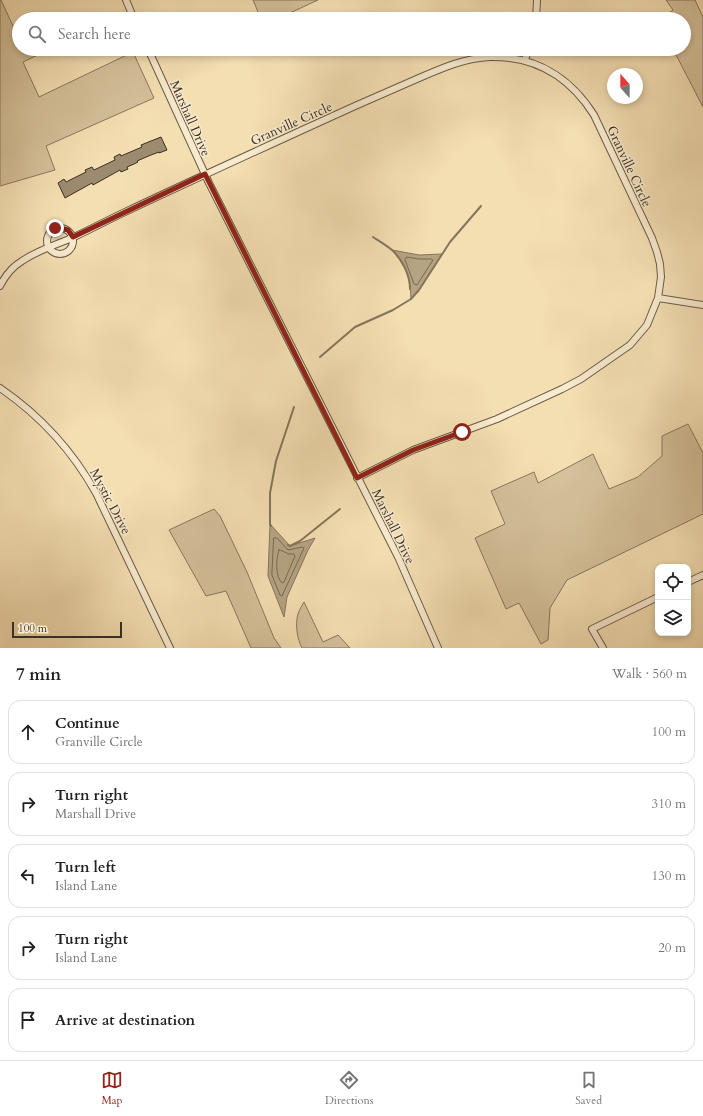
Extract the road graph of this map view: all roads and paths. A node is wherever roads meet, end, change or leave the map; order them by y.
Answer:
1 (126, 0) edge
2 (538, 0) edge
3 (131, 12) edge
4 (537, 12) edge
5 (151, 56) edge
6 (526, 56) edge
7 (525, 61) junction
8 (205, 174) junction
9 (73, 237) junction
10 (48, 247) junction
11 (0, 286) edge
12 (658, 298) junction
13 (703, 305) edge
14 (0, 388) edge
15 (357, 478) junction
16 (703, 575) edge
17 (691, 581) edge
18 (655, 598) edge
19 (170, 648) edge
20 (438, 648) edge
21 (603, 648) edge

1 - 3 street
2 - 4 street
5 - 8 street, Marshall Drive
6 - 7 street
7 - 8 street, Granville Circle
7 - 12 street, Granville Circle
8 - 9 street, Granville Circle
8 - 15 street, Marshall Drive
9 - 10 street, Granville Circle
9 - 10 street
9 - 10 street
10 - 11 street, Granville Circle
12 - 13 street
12 - 15 street, Granville Circle
14 - 19 street, Mystic Drive
15 - 20 street, Marshall Drive
16 - 17 street
18 - 21 street

